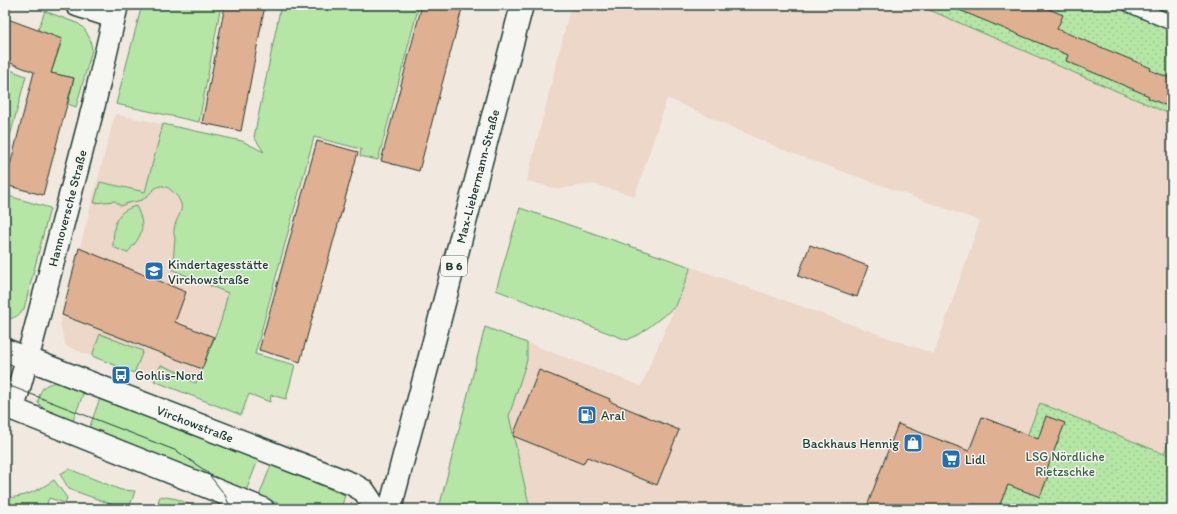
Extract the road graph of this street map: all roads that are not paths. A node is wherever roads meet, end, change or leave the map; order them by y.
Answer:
1 (77, 5) edge
2 (522, 5) edge
3 (1130, 5) edge
4 (115, 11) edge
5 (1172, 23) edge
6 (5, 350) edge
7 (27, 359) junction
8 (9, 408) edge
9 (263, 509) edge
10 (376, 509) edge
11 (390, 509) edge

1 - 4 main road
2 - 11 main road, Max-Liebermann-Straße / B 6
3 - 5 lane
4 - 7 main road, Hannoversche Straße
6 - 7 main road, Virchowstraße
7 - 8 main road, Hannoversche Straße
7 - 10 main road, Virchowstraße
8 - 9 main road

